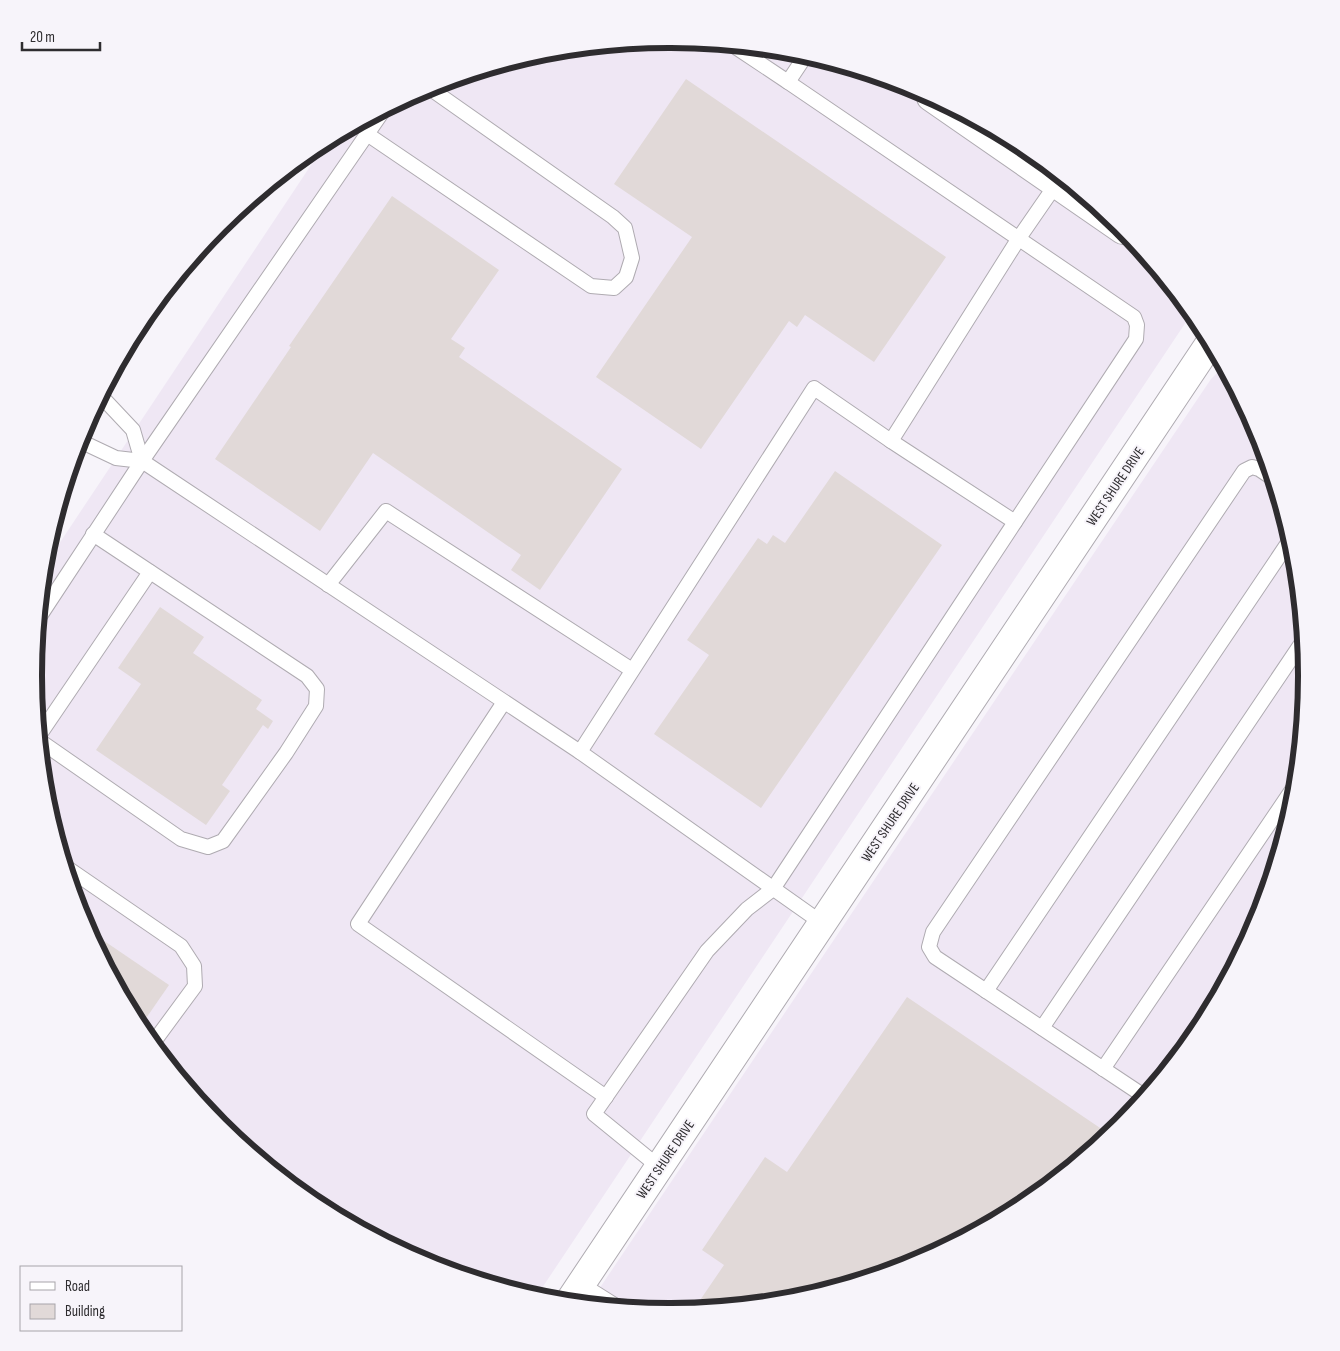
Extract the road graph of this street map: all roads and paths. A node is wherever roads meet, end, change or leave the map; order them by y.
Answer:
1 (743, 52) edge
2 (801, 62) edge
3 (788, 82) junction
4 (437, 93) edge
5 (375, 122) edge
6 (366, 134) junction
7 (992, 137) edge
8 (1030, 162) edge
9 (1058, 183) edge
10 (1019, 238) junction
11 (1206, 350) edge
12 (106, 401) edge
13 (891, 441) junction
14 (87, 444) edge
15 (142, 461) junction
16 (1263, 472) edge
17 (1015, 522) junction
18 (93, 534) junction
19 (1284, 549) edge
20 (150, 572) junction
21 (328, 585) junction
22 (47, 605) edge
23 (1297, 650) edge
24 (632, 670) junction
25 (504, 702) junction
26 (45, 727) edge
27 (47, 746) edge
28 (580, 752) junction
29 (1284, 801) edge
30 (75, 873) edge
31 (773, 889) junction
32 (822, 923) junction
33 (986, 991) junction
34 (1042, 1028) junction
35 (157, 1037) edge
36 (1103, 1069) junction
37 (1139, 1093) edge
38 (606, 1097) junction
39 (660, 1167) junction
40 (575, 1293) edge
41 (592, 1298) edge

1 - 3 lane
2 - 3 lane
3 - 10 lane
4 - 6 lane
5 - 6 lane
6 - 15 lane
7 - 8 street
9 - 10 lane
10 - 13 lane
10 - 17 lane
11 - 32 street, WEST SHURE DRIVE
12 - 15 lane
13 - 17 lane
13 - 24 lane
14 - 15 lane
15 - 18 lane
15 - 21 lane
16 - 33 lane
17 - 31 lane
18 - 20 lane
18 - 22 lane
19 - 33 lane
20 - 26 lane
20 - 27 lane
21 - 24 lane
21 - 25 lane
23 - 34 lane
24 - 28 lane
25 - 28 lane
25 - 38 lane
28 - 31 lane
29 - 36 lane
30 - 35 lane
31 - 32 lane
31 - 38 lane
32 - 39 street, WEST SHURE DRIVE
33 - 34 lane
34 - 36 lane
36 - 37 lane
38 - 39 lane
39 - 40 street, WEST SHURE DRIVE
40 - 41 lane

